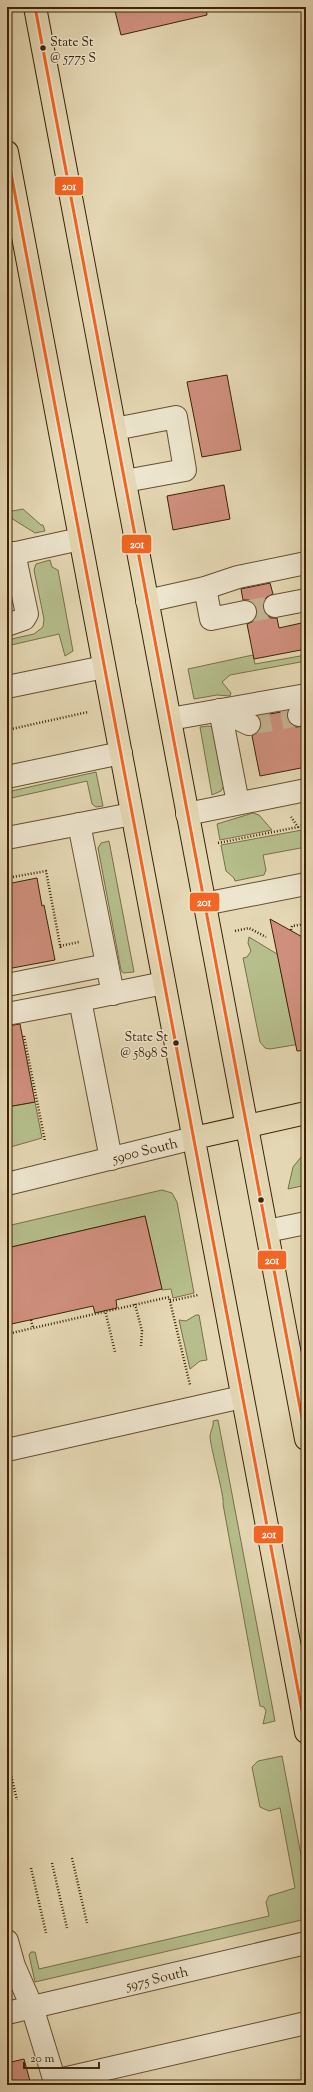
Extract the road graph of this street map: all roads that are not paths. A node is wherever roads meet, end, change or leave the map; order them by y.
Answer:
1 (35, 7) edge
2 (7, 152) edge
3 (115, 429) junction
4 (125, 481) junction
5 (80, 539) junction
6 (11, 554) edge
7 (306, 563) edge
8 (205, 588) junction
9 (306, 600) edge
10 (147, 601) junction
11 (275, 606) tunnel mouth
12 (245, 612) tunnel mouth
13 (7, 625) edge
14 (104, 667) junction
15 (7, 687) edge
16 (304, 708) edge
17 (220, 710) junction
18 (170, 719) junction
19 (249, 724) tunnel mouth
20 (121, 753) junction
21 (7, 777) edge
22 (303, 789) edge
23 (238, 803) junction
24 (132, 814) junction
25 (187, 814) junction
26 (79, 824) junction
27 (7, 838) edge
28 (306, 884) edge
29 (204, 904) junction
30 (107, 965) junction
31 (164, 983) junction
32 (7, 985) edge
33 (112, 994) junction
34 (80, 1000) junction
35 (7, 1014) edge
36 (306, 1113) edge
37 (247, 1126) junction
38 (194, 1138) junction
39 (111, 1159) junction
40 (7, 1184) edge
41 (306, 1223) edge
42 (266, 1231) junction
43 (242, 1397) junction
44 (306, 1438) edge
45 (7, 1450) edge
46 (306, 1732) edge
47 (7, 1941) edge
48 (306, 1943) edge
49 (32, 2007) junction
50 (7, 2013) edge
51 (306, 2023) edge
52 (55, 2083) edge

1 - 3 main road
2 - 5 main road
3 - 4 main road
3 - 4 street
4 - 10 main road
5 - 6 street
5 - 14 main road
6 - 13 street
7 - 8 street
8 - 10 street
8 - 12 street
9 - 11 street
10 - 18 main road
14 - 15 street
14 - 20 main road
16 - 17 street
17 - 18 street
17 - 19 street
17 - 23 street
18 - 25 main road
20 - 21 street
20 - 24 main road
22 - 23 street
23 - 25 street
24 - 26 street
24 - 31 main road
25 - 29 main road
26 - 27 street
26 - 30 street
28 - 29 street
29 - 37 main road
30 - 32 street
30 - 33 street
31 - 33 street
31 - 38 main road
33 - 34 street
34 - 35 street
34 - 39 street
36 - 37 main road, 5900 South
37 - 38 main road, 5900 South
37 - 42 main road
38 - 39 street, 5900 South
38 - 43 main road
39 - 40 street, 5900 South
41 - 42 street
42 - 44 main road
43 - 45 street
43 - 46 main road
47 - 49 street
48 - 49 street, 5975 South
49 - 50 street, 5975 South
49 - 52 street
51 - 52 street

